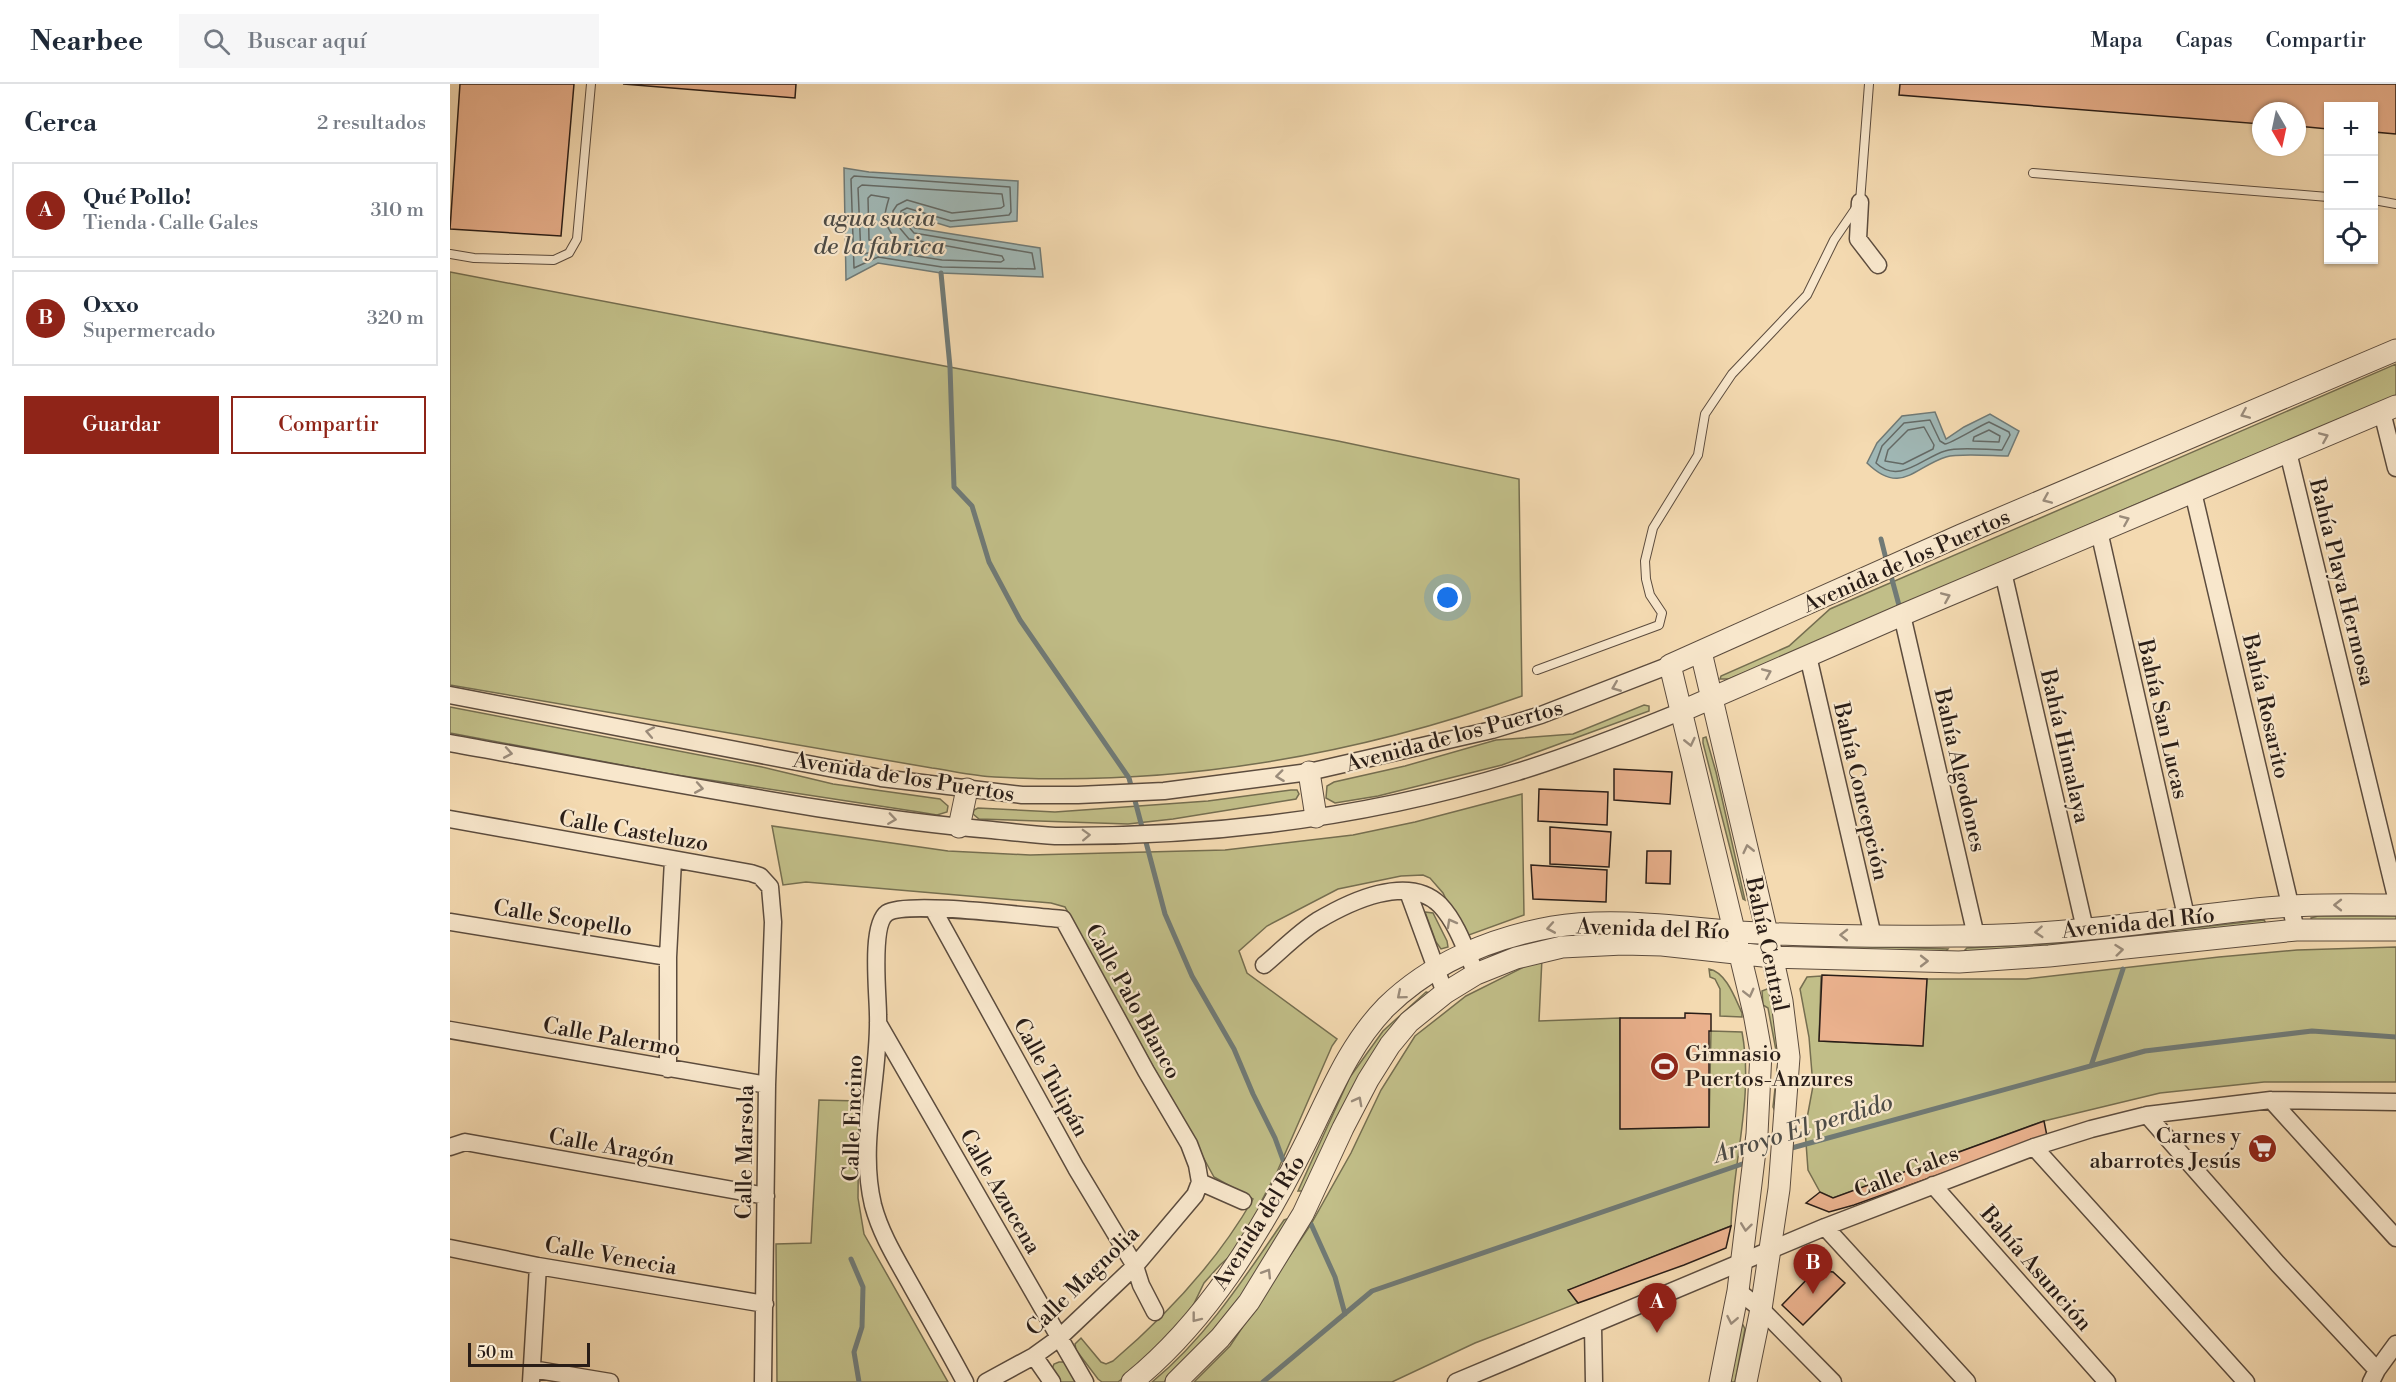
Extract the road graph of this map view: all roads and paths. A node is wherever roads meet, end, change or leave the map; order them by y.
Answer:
1 (591, 84) edge
2 (1869, 84) edge
3 (2033, 173) dead end
4 (2324, 196) edge
5 (2378, 201) edge
6 (1860, 202) junction
7 (2396, 204) edge
8 (450, 254) edge
9 (1878, 265) dead end
10 (2396, 350) edge
11 (2389, 409) edge
12 (2288, 452) junction
13 (2396, 468) edge
14 (2193, 492) junction
15 (2099, 531) junction
16 (2003, 572) junction
17 (1902, 615) junction
18 (1701, 651) junction
19 (1808, 656) junction
20 (1670, 665) junction
21 (1537, 670) dead end
22 (450, 695) edge
23 (1713, 696) junction
24 (1682, 711) junction
25 (450, 743) edge
26 (1309, 772) junction
27 (967, 789) junction
28 (1316, 817) junction
29 (450, 819) edge
30 (958, 827) junction
31 (673, 860) junction
32 (1408, 891) junction
33 (2396, 897) edge
34 (2396, 905) edge
35 (2291, 906) junction
36 (933, 909) junction
37 (2186, 916) junction
38 (450, 922) edge
39 (773, 922) joint
40 (2085, 929) junction
41 (2296, 930) junction
42 (2396, 930) edge
43 (1735, 931) junction
44 (1767, 933) junction
45 (1511, 936) junction
46 (1873, 936) junction
47 (1967, 936) junction
48 (876, 941) joint
49 (1467, 952) junction
50 (1740, 955) junction
51 (668, 957) junction
52 (1772, 957) junction
53 (1516, 958) junction
54 (1959, 962) junction
55 (1264, 965) dead end
56 (1436, 968) junction
57 (1476, 974) junction
58 (1445, 993) junction
59 (878, 1023) junction
60 (450, 1030) edge
61 (668, 1069) junction
62 (767, 1085) junction
63 (2271, 1100) junction
64 (2396, 1102) edge
65 (2147, 1116) junction
66 (1758, 1128) junction
67 (1784, 1129) junction
68 (450, 1147) edge
69 (2034, 1147) junction
70 (1933, 1185) junction
71 (1197, 1188) junction
72 (766, 1196) junction
73 (1243, 1201) dead end
74 (1276, 1202) junction
75 (1303, 1214) junction
76 (1825, 1227) junction
77 (2396, 1238) edge
78 (450, 1248) edge
79 (1771, 1251) junction
80 (1742, 1262) junction
81 (538, 1266) junction
82 (1135, 1266) junction
83 (1738, 1291) junction
84 (765, 1304) junction
85 (1761, 1309) junction
86 (1155, 1312) dead end
87 (1593, 1326) junction
88 (1059, 1338) junction
89 (2396, 1344) edge
90 (1034, 1356) junction
91 (531, 1375) edge
92 (2374, 1376) edge
93 (610, 1382) edge
94 (763, 1382) edge
95 (965, 1382) edge
96 (986, 1382) edge
97 (1052, 1382) edge
98 (1084, 1382) edge
99 (1132, 1382) edge
100 (1176, 1382) edge
101 (1456, 1382) edge
102 (1594, 1382) edge
103 (1720, 1382) edge
104 (1746, 1382) edge
105 (1833, 1382) edge
106 (1967, 1382) edge
107 (2107, 1382) edge
108 (2246, 1382) edge

1 - 8 lane
2 - 6 lane
3 - 4 lane
5 - 7 lane
6 - 9 street
6 - 21 lane
10 -> 18 street, Avenida de los Puertos
12 -> 11 street, Avenida de los Puertos
11 - 13 street
12 - 14 street, Avenida de los Puertos
12 - 33 street, Bahía Playa Hermosa
15 -> 14 street, Avenida de los Puertos
14 - 35 street, Bahía Rosarito
15 - 16 street, Avenida de los Puertos
15 - 37 street, Bahía San Lucas
17 -> 16 street, Avenida de los Puertos
16 - 40 street, Bahía Himalaya
17 - 19 street, Avenida de los Puertos
17 - 47 street, Bahía Algodones
18 - 20 street, Avenida de los Puertos
18 - 23 street, Bahía Central
23 -> 19 street, Avenida de los Puertos
19 - 46 street, Bahía Concepción
20 - 24 street, Bahía Central
20 -> 26 street, Avenida de los Puertos
27 -> 22 street, Avenida de los Puertos
23 - 24 street, Avenida de los Puertos
44 -> 23 street, Bahía Central
24 - 28 street, Avenida de los Puertos
24 -> 43 street, Bahía Central
25 -> 30 street, Avenida de los Puertos
26 -> 27 street, Avenida de los Puertos
26 - 28 street
27 - 30 street
30 -> 28 street, Avenida de los Puertos
29 - 31 street, Calle Casteluzo
31 - 39 street, Calle Casteluzo
31 - 51 street
49 -> 32 street
32 - 55 street
32 - 56 street
34 -> 35 street, Avenida del Río
35 - 37 street, Avenida del Río
35 - 41 street, Bahía Rosarito
36 - 48 street, Calle Palo Blanco
36 - 71 street, Calle Palo Blanco
36 - 82 street, Calle Tulipán
37 - 40 street, Avenida del Río
38 - 51 street, Calle Scopello
39 - 62 street, Calle Marsola
40 -> 47 street, Avenida del Río
41 - 42 street, Avenida del Río
54 -> 41 street, Avenida del Río
43 - 44 street, Avenida del Río
43 -> 45 street, Avenida del Río
43 - 50 street, Bahía Central
46 -> 44 street, Avenida del Río
44 - 52 street, Bahía Central
45 - 49 street, Avenida del Río
45 - 53 street
46 - 47 street, Avenida del Río
47 - 54 street
48 - 59 street, Calle Encino
49 - 56 street, Avenida del Río
49 - 57 street
50 - 52 street, Avenida del Río
50 - 53 street, Avenida del Río
50 -> 66 street, Bahía Central
51 - 61 street
52 -> 54 street, Avenida del Río
52 - 67 street, Bahía Central
53 - 57 street, Avenida del Río
56 - 58 street
56 -> 74 street, Avenida del Río
57 - 58 street, Avenida del Río
75 -> 58 street, Avenida del Río
59 - 88 street, Calle Azucena
59 - 95 street, Calle Encino
60 - 61 street, Calle Palermo
61 - 62 street, Calle Palermo
62 - 72 street, Calle Marsola
63 - 64 street, Calle Gales
63 - 65 street, Calle Gales
63 - 77 street
65 - 69 street, Calle Gales
65 - 92 street
66 - 67 street
66 -> 80 street, Bahía Central
67 - 79 street, Bahía Central
68 - 72 street, Calle Aragón
69 - 70 street, Calle Gales
69 - 108 street
70 - 76 street, Calle Gales
70 - 107 street, Bahía Asunción
71 - 73 street
71 - 82 street, Calle Magnolia
72 - 84 street, Calle Marsola
74 - 75 street
74 -> 99 street, Avenida del Río
100 -> 75 street, Avenida del Río
76 - 79 street, Calle Gales
76 - 106 street
78 - 81 street, Calle Venecia
79 - 80 street, Calle Gales
79 - 85 street, Bahía Central
80 - 83 street, Bahía Central
80 - 87 street, Calle Gales
81 - 84 street, Calle Venecia
81 - 91 street
82 - 86 street, Calle Tulipán
82 - 88 street, Calle Magnolia
83 - 85 street
83 -> 103 street, Bahía Central
84 - 94 street, Calle Marsola
85 - 104 street, Bahía Central
85 - 105 street
87 - 101 street, Calle Gales
87 - 102 street
88 - 90 street, Calle Magnolia
88 - 98 street, Calle Azucena
89 - 92 street
90 - 96 street, Calle Magnolia
90 - 97 street
91 - 93 street

